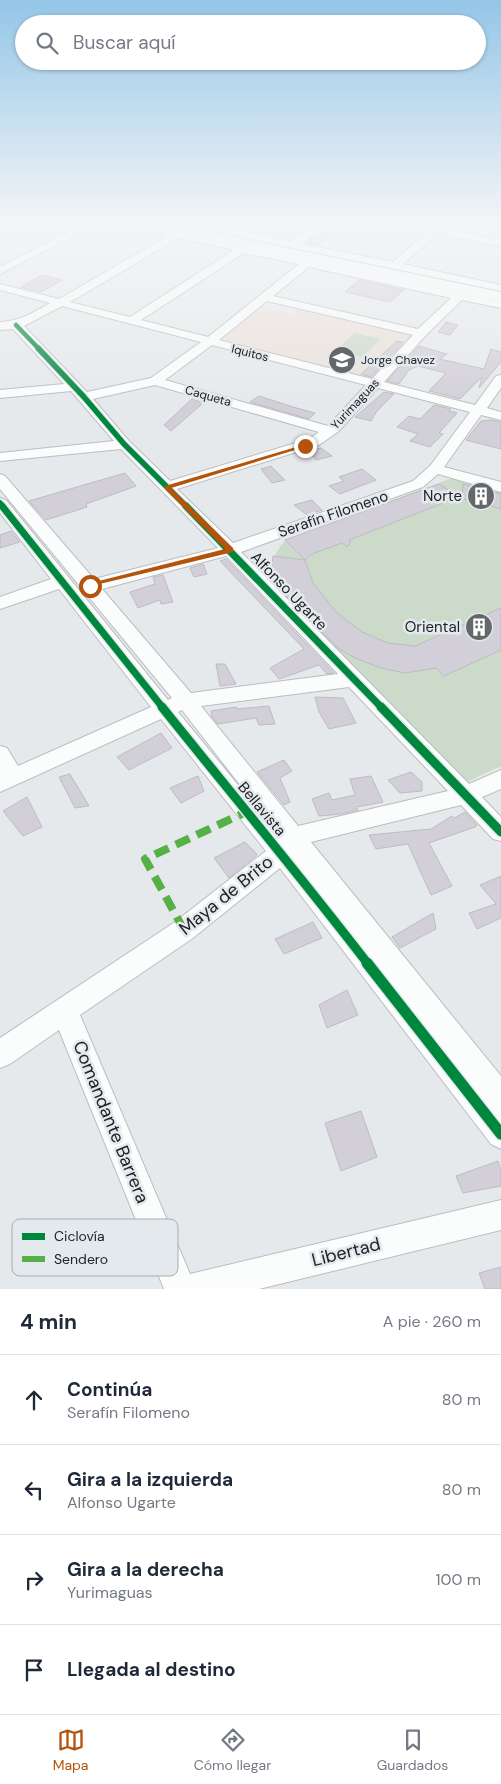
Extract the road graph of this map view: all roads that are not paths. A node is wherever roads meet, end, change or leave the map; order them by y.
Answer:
1 (90, 284) edge
2 (189, 284) edge
3 (280, 284) edge
4 (404, 284) edge
5 (440, 284) edge
6 (463, 284) edge
7 (482, 284) edge
8 (0, 287) edge
9 (501, 288) edge
10 (501, 292) edge
11 (459, 296) junction
12 (264, 297) junction
13 (501, 298) edge
14 (58, 303) junction
15 (501, 304) edge
16 (130, 322) junction
17 (8, 326) edge
18 (421, 333) junction
19 (209, 342) junction
20 (501, 379) edge
21 (155, 381) junction
22 (374, 384) junction
23 (79, 392) junction
24 (0, 394) edge
25 (477, 410) junction
26 (501, 416) edge
27 (330, 431) junction
28 (124, 444) junction
29 (0, 457) edge
30 (434, 469) junction
31 (167, 487) junction
32 (501, 487) edge
33 (2, 490) edge
34 (230, 550) junction
35 (64, 582) junction
36 (90, 586) junction
37 (0, 603) edge
38 (354, 680) junction
39 (186, 701) junction
40 (165, 709) junction
41 (0, 754) edge
42 (501, 779) edge
43 (7, 780) edge
44 (466, 795) junction
45 (501, 832) edge
46 (287, 844) junction
47 (65, 1011) junction
48 (0, 1054) edge
49 (501, 1098) edge
50 (501, 1134) edge
51 (501, 1214) edge
52 (151, 1219) edge
53 (175, 1276) edge
54 (180, 1289) edge
55 (192, 1289) edge

1 - 14 street
2 - 16 street
3 - 12 street
4 - 11 street
5 - 13 highway
6 - 10 highway
7 - 9 street
8 - 14 street, Iquitos
11 - 15 street
11 - 18 street, Yurimaguas
12 - 18 street
12 - 19 street
14 - 16 street, Iquitos
14 - 17 street
16 - 19 street, Iquitos
17 - 23 street, Alfonso Ugarte
18 - 22 street, Yurimaguas
19 - 21 street
19 - 22 street, Iquitos
20 - 25 street, Serafín Filomeno
21 - 23 street, Caqueta
21 - 27 street, Caqueta
22 - 25 street, Iquitos
22 - 27 street, Yurimaguas
23 - 24 street, Caqueta
23 - 28 street, Alfonso Ugarte
25 - 26 street, Iquitos
25 - 30 street, Serafín Filomeno
27 - 31 street, Yurimaguas
28 - 29 street
28 - 31 street, Alfonso Ugarte
30 - 32 street
30 - 34 street, Serafín Filomeno
31 - 34 street, Alfonso Ugarte
33 - 35 street, Bellavista
33 - 36 street, Bellavista
34 - 36 street, Serafín Filomeno
34 - 38 street, Alfonso Ugarte
35 - 37 street
35 - 40 street, Bellavista
36 - 39 street, Bellavista
38 - 39 street
38 - 44 street, Alfonso Ugarte
39 - 40 street
39 - 46 street, Bellavista
40 - 43 street
40 - 46 street, Bellavista
41 - 43 street
42 - 44 street
44 - 45 street, Alfonso Ugarte
44 - 46 street
46 - 47 street, Maya de Brito
46 - 49 street, Bellavista
46 - 50 street, Bellavista
47 - 48 street, Maya de Brito
47 - 52 street, Comandante Barrera
51 - 55 street, Libertad
53 - 54 street, Comandante Barrera

